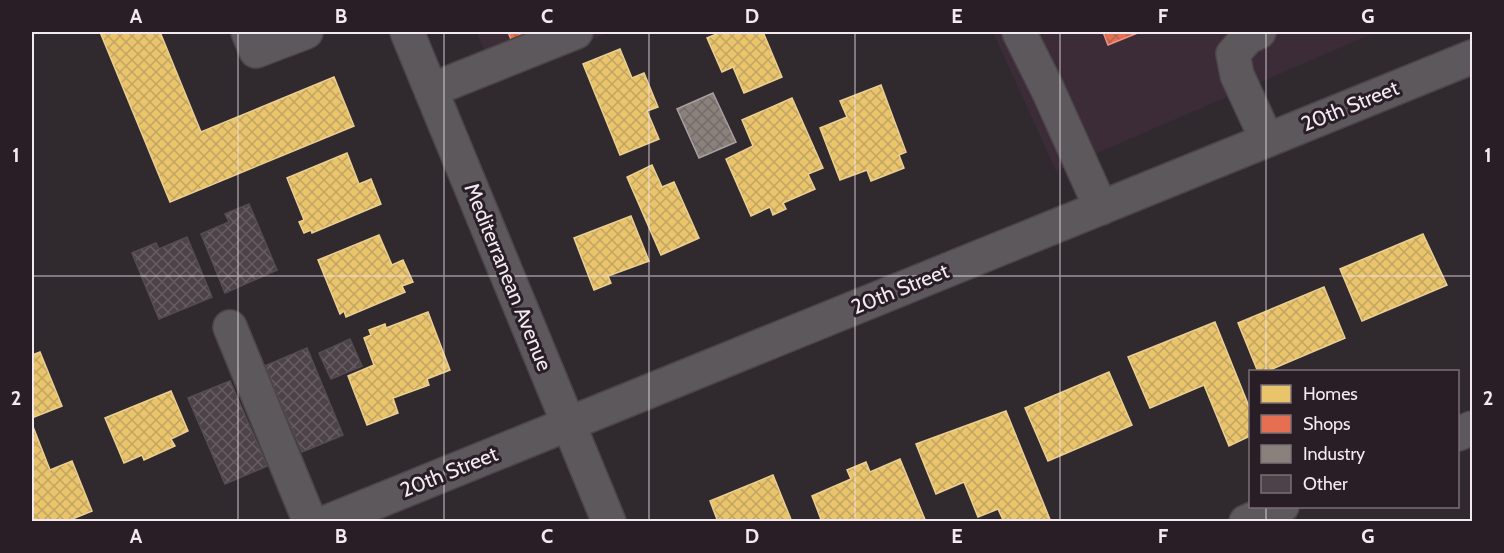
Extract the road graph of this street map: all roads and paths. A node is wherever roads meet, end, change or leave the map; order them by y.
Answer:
1 (248, 32) edge
2 (306, 32) edge
3 (408, 32) edge
4 (576, 32) edge
5 (1019, 32) edge
6 (1259, 32) edge
7 (1473, 57) edge
8 (431, 90) junction
9 (1267, 140) junction
10 (1101, 208) junction
11 (230, 327) dead end
12 (568, 423) junction
13 (1473, 428) edge
14 (1459, 435) edge
15 (1280, 508) edge
16 (309, 522) edge
17 (327, 522) edge
18 (609, 522) edge
19 (1246, 522) edge

1 - 2 street
3 - 8 street, Mediterranean Avenue
4 - 8 street
5 - 10 street
6 - 9 street
7 - 9 street, 20th Street
8 - 12 street, Mediterranean Avenue
9 - 10 street, 20th Street
10 - 12 street, 20th Street
11 - 16 street
12 - 17 street, 20th Street
12 - 18 street, Mediterranean Avenue
13 - 14 street
15 - 19 street

